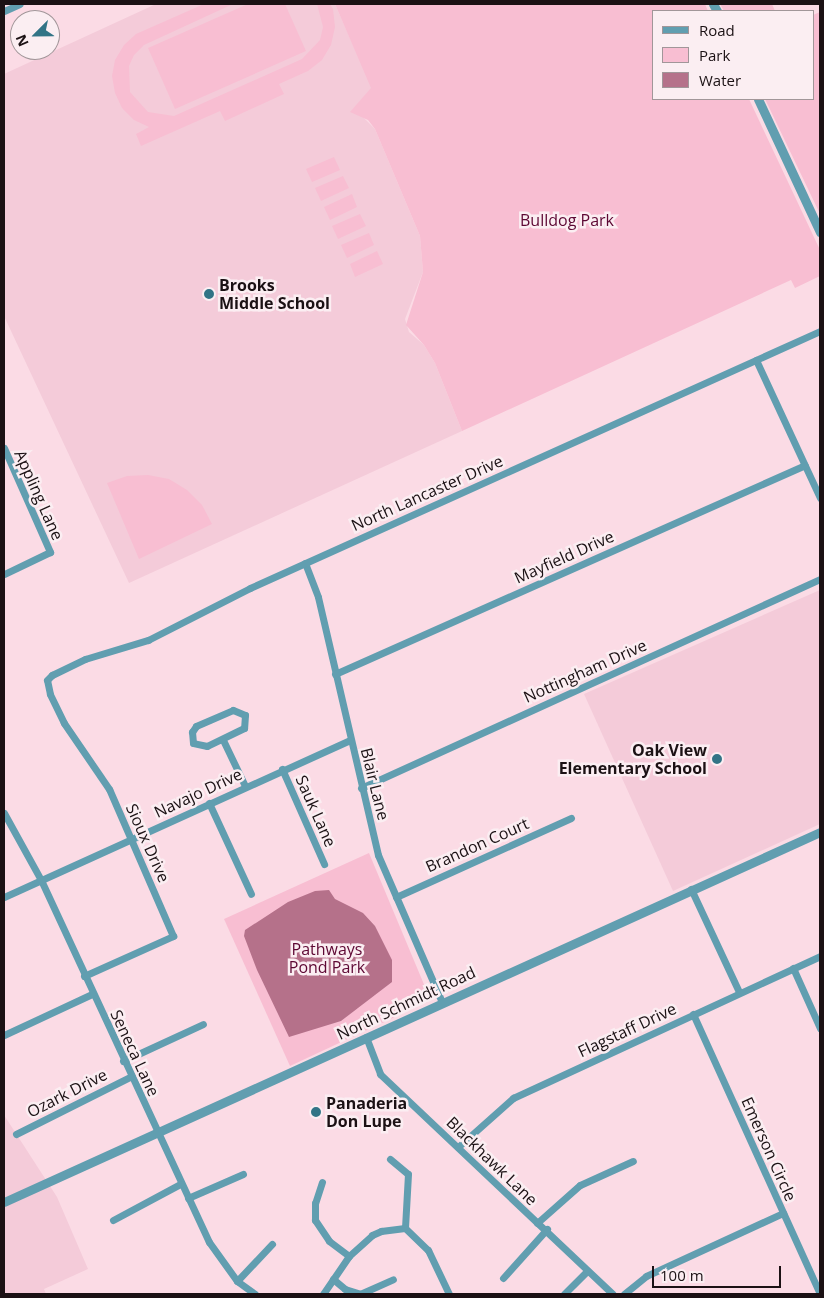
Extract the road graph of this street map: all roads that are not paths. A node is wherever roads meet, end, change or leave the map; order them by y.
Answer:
1 (20, 4) edge
2 (4, 11) edge
3 (758, 100) edge
4 (820, 232) edge
5 (820, 331) edge
6 (756, 360) junction
7 (4, 448) edge
8 (806, 465) junction
9 (820, 498) edge
10 (305, 564) junction
11 (4, 574) edge
12 (820, 579) edge
13 (335, 674) junction
14 (47, 680) joint
15 (223, 740) junction
16 (350, 740) junction
17 (282, 769) junction
18 (245, 786) junction
19 (362, 788) junction
20 (209, 803) junction
21 (4, 813) edge
22 (571, 818) dead end
23 (820, 832) edge
24 (132, 838) junction
25 (324, 864) dead end
26 (41, 880) junction
27 (691, 889) junction
28 (250, 894) dead end
29 (4, 897) edge
30 (396, 897) junction
31 (820, 956) edge
32 (793, 968) junction
33 (84, 976) junction
34 (739, 992) junction
35 (92, 994) junction
36 (442, 1002) junction
37 (693, 1014) junction
38 (204, 1024) dead end
39 (820, 1028) edge
40 (4, 1035) edge
41 (366, 1037) junction
42 (123, 1061) junction
43 (130, 1077) junction
44 (157, 1133) junction
45 (16, 1134) dead end
46 (458, 1147) junction
47 (390, 1159) dead end
48 (633, 1161) dead end
49 (243, 1174) dead end
50 (322, 1182) dead end
51 (180, 1184) junction
52 (188, 1198) junction
53 (4, 1202) edge
54 (783, 1213) junction
55 (113, 1220) dead end
56 (537, 1223) junction
57 (405, 1228) junction
58 (547, 1229) junction
59 (272, 1244) dead end
60 (349, 1256) junction
61 (586, 1271) junction
62 (504, 1278) dead end
63 (333, 1279) junction
64 (393, 1280) dead end
65 (238, 1281) junction
66 (252, 1294) edge
67 (323, 1294) edge
68 (449, 1294) edge
69 (564, 1294) edge
70 (613, 1294) edge
71 (624, 1294) edge
72 (820, 1294) edge

1 - 2 street
3 - 4 street
5 - 6 street, North Lancaster Drive
6 - 8 street
6 - 10 street, North Lancaster Drive
7 - 11 street, Appling Lane
8 - 9 street
8 - 13 street, Mayfield Drive
10 - 13 street, Blair Lane
10 - 14 street, North Lancaster Drive
12 - 19 street, Nottingham Drive
13 - 16 street, Blair Lane
14 - 24 street, Sioux Drive
15 - 15 street
15 - 18 street
16 - 17 street, Navajo Drive
16 - 19 street, Blair Lane
17 - 18 street, Navajo Drive
17 - 25 street, Sauk Lane
18 - 20 street, Navajo Drive
19 - 30 street, Blair Lane
20 - 24 street, Navajo Drive
20 - 28 street
21 - 26 street, Seneca Lane
22 - 30 street, Brandon Court
23 - 27 street, North Schmidt Road
24 - 26 street, Navajo Drive
24 - 33 street, Sioux Drive
26 - 29 street, Navajo Drive
26 - 33 street, Seneca Lane
27 - 34 street
27 - 36 street, North Schmidt Road
30 - 36 street, Blair Lane
31 - 32 street, Flagstaff Drive
32 - 34 street, Flagstaff Drive
32 - 39 street
33 - 35 street, Seneca Lane
34 - 37 street, Flagstaff Drive
35 - 40 street
35 - 42 street, Seneca Lane
36 - 41 street, North Schmidt Road
37 - 46 street, Flagstaff Drive
37 - 54 street, Emerson Circle
38 - 42 street
41 - 44 street, North Schmidt Road
41 - 46 street, Blackhawk Lane
42 - 43 street, Seneca Lane
43 - 44 street, Seneca Lane
43 - 45 street, Ozark Drive
44 - 51 street, Seneca Lane
44 - 53 street, North Schmidt Road
46 - 56 street, Blackhawk Lane
47 - 57 street
48 - 56 street
49 - 52 street
50 - 60 street
51 - 52 street, Seneca Lane
51 - 55 street
52 - 65 street, Seneca Lane
54 - 71 street
54 - 72 street, Emerson Circle
56 - 58 street, Blackhawk Lane
57 - 60 street
57 - 68 street
58 - 61 street, Blackhawk Lane
58 - 62 street
59 - 65 street
60 - 63 street
61 - 69 street
61 - 70 street, Blackhawk Lane
63 - 64 street
63 - 67 street
65 - 66 street, Seneca Lane

